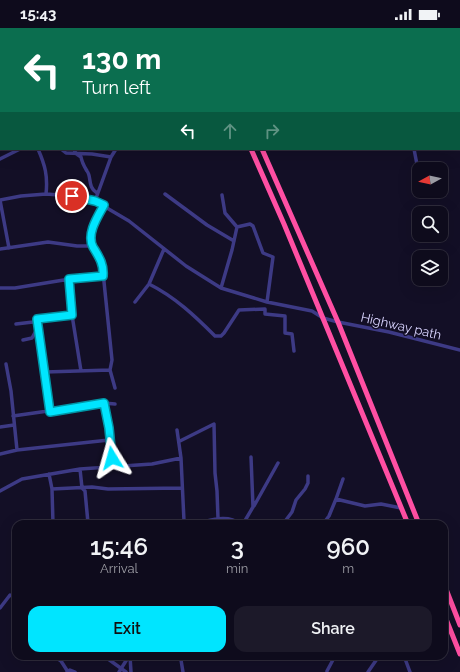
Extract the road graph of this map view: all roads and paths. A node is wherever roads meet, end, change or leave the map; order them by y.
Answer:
1 (18, 150) edge
2 (38, 150) edge
3 (62, 150) edge
4 (115, 150) edge
5 (250, 150) edge
6 (262, 150) edge
7 (414, 150) edge
8 (75, 151) edge
9 (111, 158) junction
10 (0, 159) edge
11 (416, 162) edge
12 (282, 192) junction
13 (46, 194) junction
14 (97, 194) junction
15 (165, 194) dead end
16 (222, 195) dead end
17 (272, 198) junction
18 (0, 200) edge
19 (95, 201) junction
20 (104, 205) junction
21 (236, 227) junction
22 (234, 241) junction
23 (93, 246) junction
24 (9, 248) junction
25 (0, 249) edge
26 (164, 249) junction
27 (103, 276) junction
28 (69, 279) junction
29 (149, 284) junction
30 (0, 288) edge
31 (221, 288) junction
32 (135, 302) dead end
33 (268, 302) junction
34 (72, 315) junction
35 (323, 318) junction
36 (37, 319) junction
37 (338, 322) junction
38 (16, 324) dead end
39 (38, 327) junction
40 (23, 340) dead end
41 (460, 350) edge
42 (294, 351) dead end
43 (6, 364) dead end
44 (110, 370) junction
45 (81, 371) junction
46 (44, 372) junction
47 (115, 388) dead end
48 (104, 403) junction
49 (115, 404) dead end
50 (50, 412) junction
51 (13, 416) junction
52 (14, 425) junction
53 (0, 427) edge
54 (178, 430) dead end
55 (109, 440) junction
56 (180, 441) junction
57 (17, 450) junction
58 (0, 454) edge
59 (251, 457) dead end
60 (112, 458) dead end
61 (182, 458) junction
62 (278, 463) dead end
63 (80, 469) junction
64 (49, 474) junction
65 (308, 476) dead end
66 (343, 479) dead end
67 (82, 488) junction
68 (182, 488) junction
69 (52, 489) junction
70 (0, 491) edge
71 (336, 499) junction
72 (253, 507) junction
73 (401, 508) junction
74 (218, 518) junction
75 (53, 520) edge
76 (88, 520) edge
77 (184, 520) edge
78 (210, 520) edge
79 (235, 520) edge
80 (245, 520) edge
81 (286, 520) edge
82 (326, 520) edge
83 (405, 520) edge
84 (417, 520) edge
85 (448, 594) edge
86 (12, 596) edge
87 (0, 608) edge
88 (448, 624) edge
89 (460, 625) edge
90 (460, 654) edge
91 (109, 660) edge
92 (127, 660) edge
93 (130, 660) edge
94 (181, 660) dead end
95 (333, 660) edge
96 (376, 660) edge
97 (406, 660) edge
98 (61, 661) edge
99 (120, 670) edge
100 (327, 671) edge
101 (68, 672) edge
102 (75, 672) edge
103 (126, 672) edge
104 (131, 672) edge
105 (184, 672) edge
106 (368, 672) edge
107 (410, 672) edge

1 - 10 street
2 - 13 street
3 - 8 street
4 - 9 street
5 - 17 highway
6 - 12 highway
7 - 11 street
8 - 9 street
8 - 14 street
9 - 14 street
12 - 17 highway
12 - 37 highway
13 - 18 street, Highway path
13 - 19 street, Highway path
14 - 19 street
15 - 22 street
16 - 21 street
17 - 35 highway
18 - 24 street
19 - 20 street, Highway path
20 - 23 street
20 - 26 street, Highway path
21 - 22 street
21 - 33 street
22 - 31 street
23 - 24 street
23 - 27 street
24 - 25 street
26 - 29 street
26 - 31 street, Highway path
27 - 28 street
27 - 44 street
28 - 30 street
28 - 34 street
29 - 32 street
29 - 42 street
31 - 33 street, Highway path
33 - 35 street, Highway path
34 - 36 street
34 - 45 street
35 - 37 street, Highway path
35 - 73 highway
36 - 38 street
36 - 39 street
37 - 41 street, Highway path
37 - 84 highway
39 - 40 street
39 - 46 street
43 - 51 street
44 - 45 street
44 - 47 street
45 - 46 street
46 - 50 street
48 - 49 street
48 - 50 street
48 - 55 street
50 - 51 street
51 - 52 street
52 - 53 street
52 - 57 street
54 - 56 street
55 - 57 street
55 - 60 street
56 - 61 street
56 - 74 street
57 - 58 street
59 - 72 street
61 - 63 street
61 - 68 street
62 - 72 street
63 - 64 street
63 - 67 street
64 - 69 street
64 - 70 street
65 - 81 street
66 - 71 street
67 - 68 street
67 - 69 street
67 - 76 street
68 - 77 street
69 - 75 street
71 - 73 street
71 - 82 street
72 - 80 street
73 - 83 highway
74 - 78 street
74 - 79 street
85 - 89 highway
86 - 87 street
88 - 90 highway
91 - 99 street
92 - 99 street
93 - 104 street
94 - 105 street
95 - 100 street
96 - 106 street
97 - 107 street
98 - 101 street
99 - 103 street
101 - 102 street

